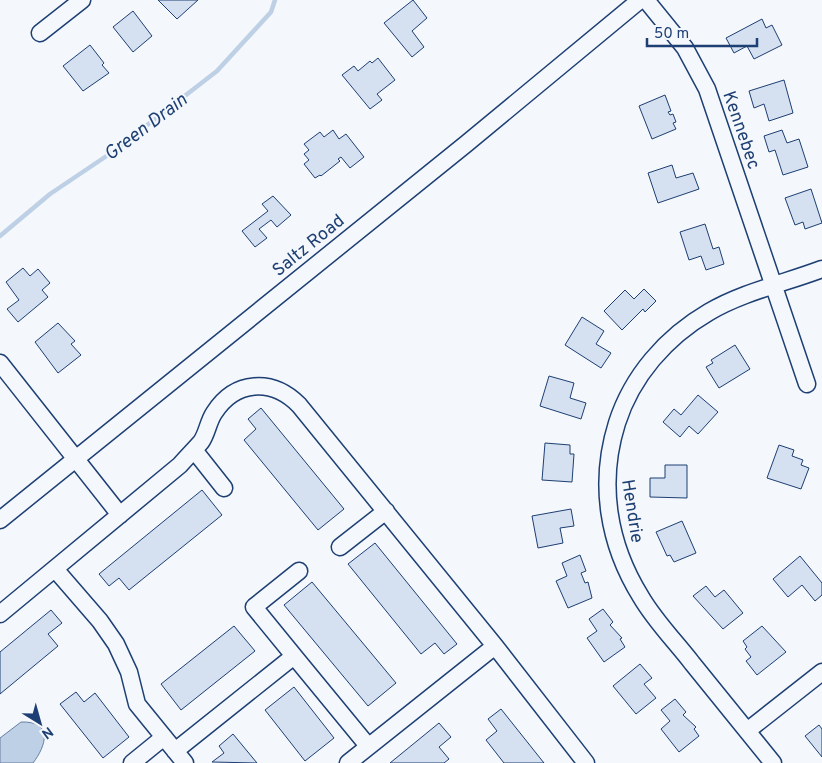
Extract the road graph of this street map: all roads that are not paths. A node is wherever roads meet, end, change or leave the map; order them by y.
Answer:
1 (82, 0) edge
2 (646, 0) edge
3 (632, 2) edge
4 (40, 33) dead end
5 (822, 269) edge
6 (774, 286) junction
7 (0, 364) edge
8 (807, 384) dead end
9 (194, 450) junction
10 (76, 458) junction
11 (224, 488) dead end
12 (386, 511) junction
13 (120, 515) junction
14 (0, 520) edge
15 (340, 547) dead end
16 (55, 569) junction
17 (299, 571) dead end
18 (0, 614) edge
19 (495, 646) junction
20 (294, 656) junction
21 (822, 672) edge
22 (747, 731) junction
23 (164, 737) junction
24 (368, 746) junction
25 (180, 757) edge
26 (132, 763) edge
27 (348, 763) edge
28 (586, 763) edge
29 (773, 763) edge

1 - 4 street
2 - 6 street, Kennebec
3 - 10 street, Saltz Road
5 - 6 street, Hendrie
6 - 8 street, Kennebec
6 - 22 street, Hendrie
7 - 10 street
9 - 11 street
9 - 12 street
9 - 13 street
10 - 13 street
10 - 14 street, Saltz Road
12 - 15 street
12 - 19 street
13 - 16 street
16 - 18 street
16 - 23 street
17 - 20 street
19 - 24 street
19 - 28 street
20 - 24 street
20 - 25 street
21 - 22 street
22 - 29 street, Hendrie
23 - 25 street
23 - 26 street
24 - 27 street

